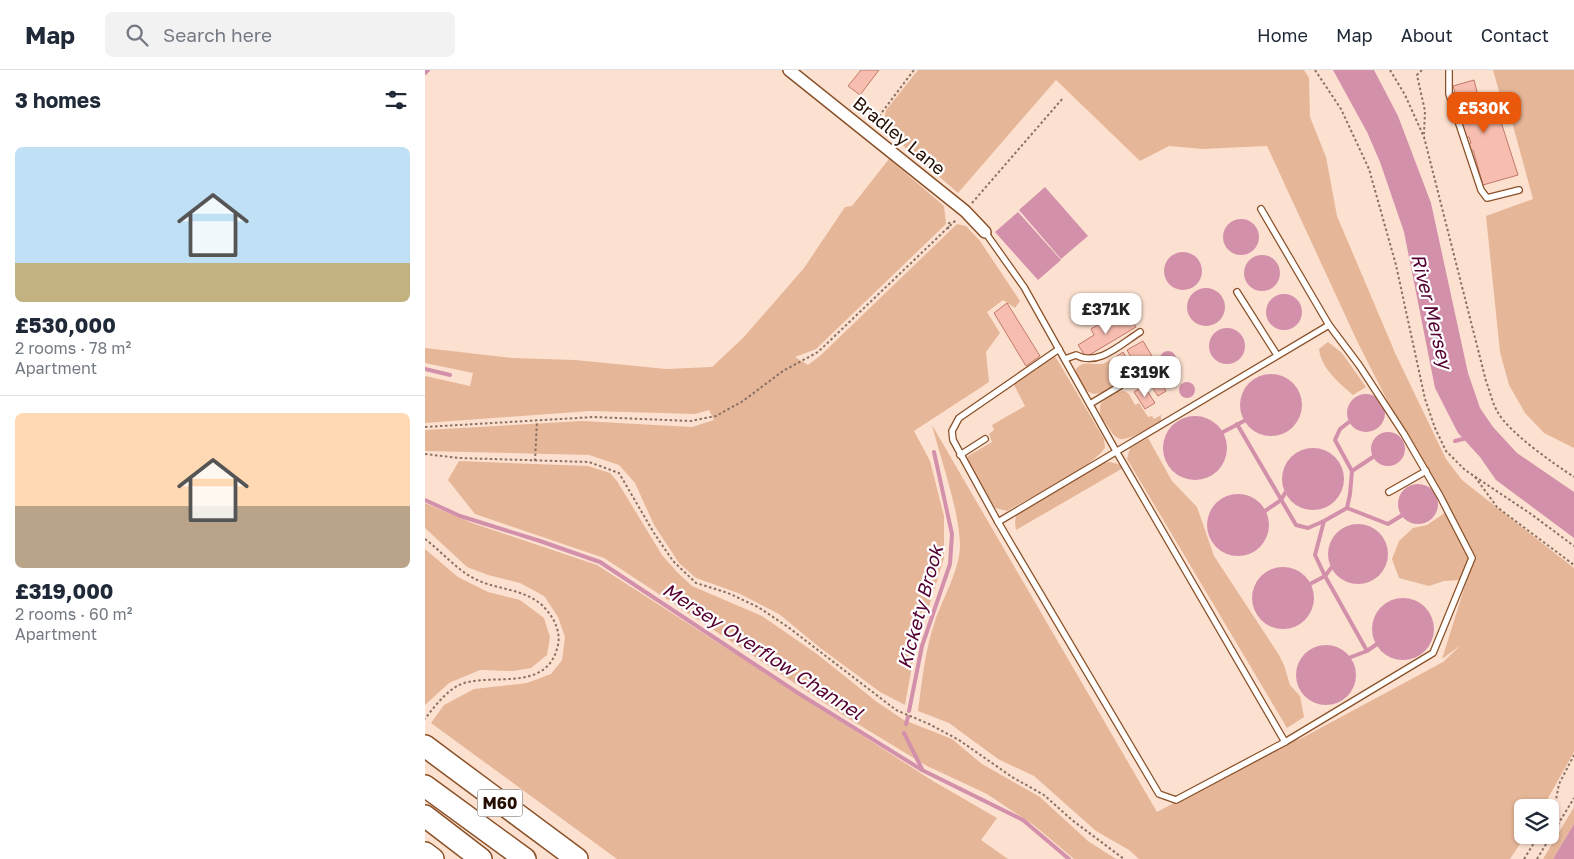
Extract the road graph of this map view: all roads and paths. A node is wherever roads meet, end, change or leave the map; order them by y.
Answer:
1 (789, 70) edge
2 (914, 70) edge
3 (1315, 70) edge
4 (1390, 70) edge
5 (1422, 70) edge
6 (1449, 70) edge
7 (1063, 98) dead end
8 (866, 132) junction
9 (1425, 137) junction
10 (1519, 190) dead end
11 (1261, 209) dead end
12 (965, 211) junction
13 (985, 232) joint
14 (1237, 292) dead end
15 (1329, 325) junction
16 (1140, 332) dead end
17 (1059, 349) junction
18 (1277, 355) junction
19 (1065, 359) junction
20 (1120, 386) dead end
21 (1090, 404) junction
22 (537, 420) junction
23 (425, 427) edge
24 (985, 439) dead end
25 (1116, 451) junction
26 (425, 454) edge
27 (960, 455) junction
28 (535, 461) junction
29 (1426, 471) junction
30 (1474, 475) junction
31 (1574, 477) edge
32 (1389, 492) dead end
33 (998, 522) junction
34 (425, 539) edge
35 (1574, 546) edge
36 (1574, 565) edge
37 (425, 718) edge
38 (1285, 742) junction
39 (425, 746) edge
40 (1574, 755) edge
41 (425, 786) edge
42 (1574, 798) edge
43 (1556, 799) edge
44 (425, 816) edge
45 (1533, 844) edge
46 (425, 853) edge
47 (433, 859) edge
48 (481, 859) edge
49 (525, 859) edge
50 (577, 859) edge
51 (1124, 859) edge
52 (1524, 859) edge
53 (1537, 859) edge

1 - 8 street, Bradley Lane
2 - 8 path
3 - 30 path
4 - 9 path
5 - 9 path
6 - 10 lane
7 - 12 path
8 - 12 street, Bradley Lane
9 - 31 path
11 - 15 lane
12 - 13 street, Bradley Lane
12 - 22 path
13 - 17 lane
14 - 18 lane
15 - 18 lane
15 - 29 lane
16 - 19 lane
17 - 19 lane
17 - 27 lane
18 - 25 lane
19 - 21 lane
20 - 21 lane
21 - 25 lane
22 - 23 path
22 - 28 path
24 - 27 lane
25 - 33 lane
25 - 38 lane
26 - 28 path
27 - 33 lane
28 - 51 path
29 - 32 lane
29 - 38 lane
30 - 35 path
30 - 36 path
33 - 38 lane
34 - 37 path
39 - 50 highway, M60
40 - 43 path
41 - 49 highway, M60
42 - 53 path
44 - 48 highway
45 - 52 path
46 - 47 highway

